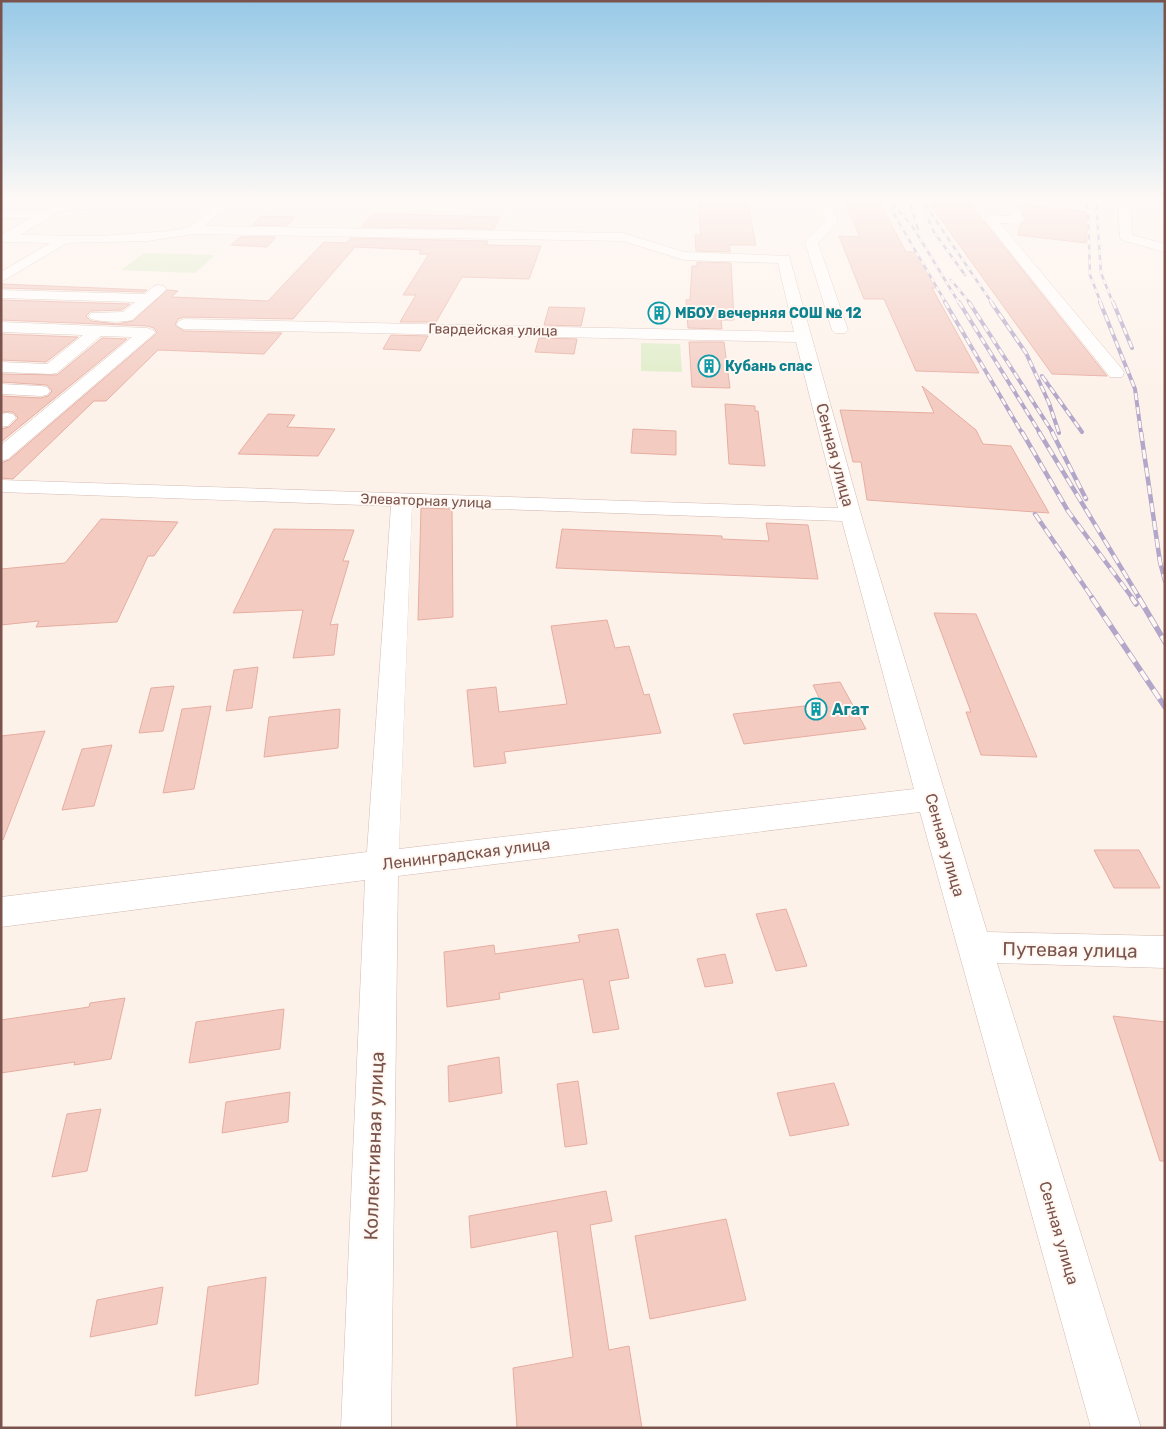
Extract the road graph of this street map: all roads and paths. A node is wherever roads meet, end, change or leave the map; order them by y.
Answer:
1 (20, 267) edge
2 (786, 267) edge
3 (819, 267) edge
4 (1029, 267) edge
5 (1, 278) edge
6 (1, 294) edge
7 (79, 315) dead end
8 (184, 324) dead end
9 (1, 327) edge
10 (840, 330) dead end
11 (97, 331) junction
12 (803, 336) junction
13 (45, 351) dead end
14 (71, 352) junction
15 (1, 367) edge
16 (30, 368) junction
17 (1116, 374) dead end
18 (2, 390) edge
19 (41, 391) dead end
20 (1, 456) edge
21 (1, 486) edge
22 (402, 500) junction
23 (851, 515) junction
24 (931, 799) junction
25 (382, 864) junction
26 (1, 912) edge
27 (975, 947) junction
28 (1165, 952) edge
29 (366, 1428) edge
30 (1116, 1428) edge

1 - 5 street
2 - 12 street, Сенная улица
3 - 10 street
4 - 17 street
6 - 7 street
8 - 12 street, Гвардейская улица
9 - 11 street
11 - 14 street
11 - 20 street
12 - 23 street, Сенная улица
13 - 14 street
14 - 16 street
15 - 16 street
16 - 18 street
18 - 19 street
21 - 22 street, Элеваторная улица
22 - 23 street, Элеваторная улица
22 - 25 street, Коллективная улица
23 - 24 street, Сенная улица
24 - 25 street, Ленинградская улица
24 - 27 street, Сенная улица
25 - 26 street, Ленинградская улица
25 - 29 street, Коллективная улица
27 - 28 street, Путевая улица
27 - 30 street, Сенная улица

